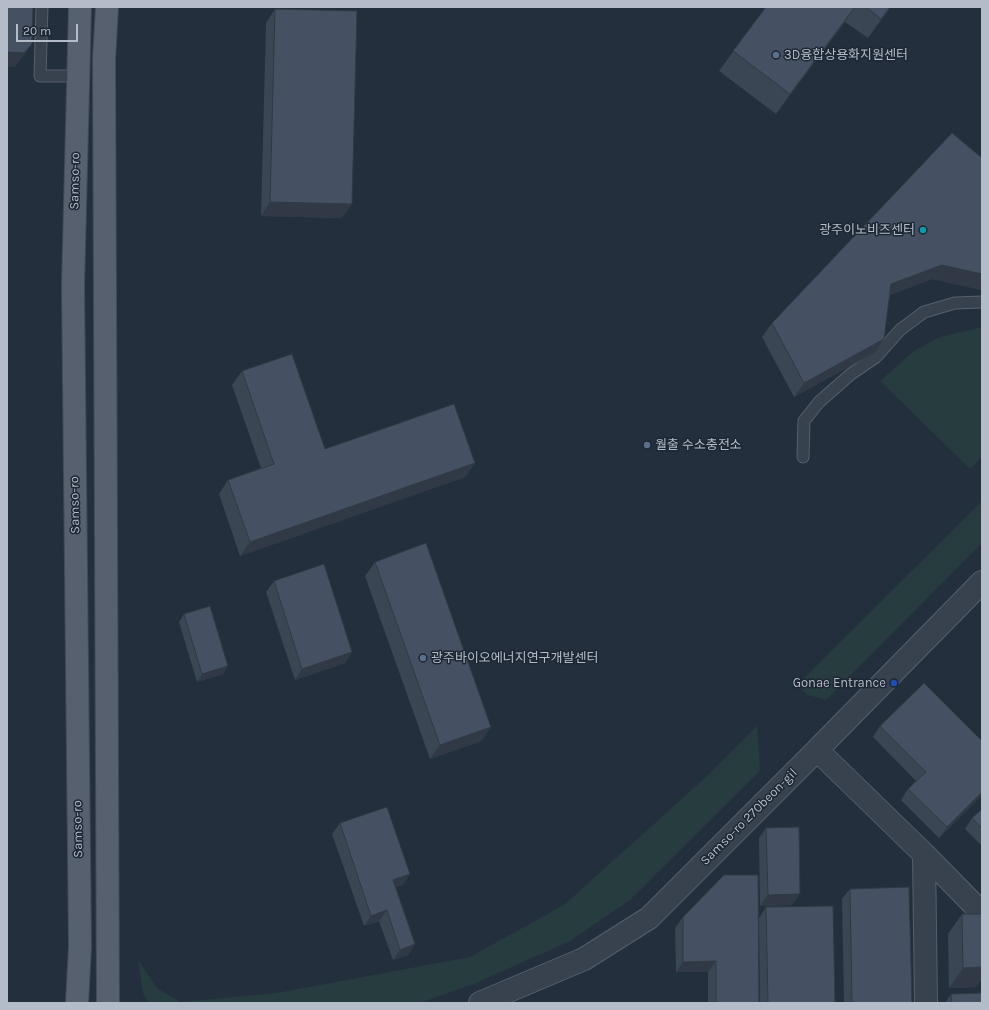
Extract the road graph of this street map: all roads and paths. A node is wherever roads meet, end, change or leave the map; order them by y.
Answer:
1 (42, 7) edge
2 (80, 7) edge
3 (107, 7) edge
4 (78, 76) junction
5 (982, 302) edge
6 (803, 457) dead end
7 (982, 582) edge
8 (817, 750) junction
9 (924, 854) junction
10 (982, 913) edge
11 (77, 1003) edge
12 (108, 1003) edge
13 (480, 1003) edge
14 (926, 1003) edge

1 - 4 lane
2 - 4 main road, Samso-ro
3 - 12 main road
4 - 11 main road, Samso-ro
5 - 6 lane
7 - 8 street, Samso-ro 270beon-gil
8 - 9 street
8 - 13 street, Samso-ro 270beon-gil
9 - 10 street
9 - 14 street

